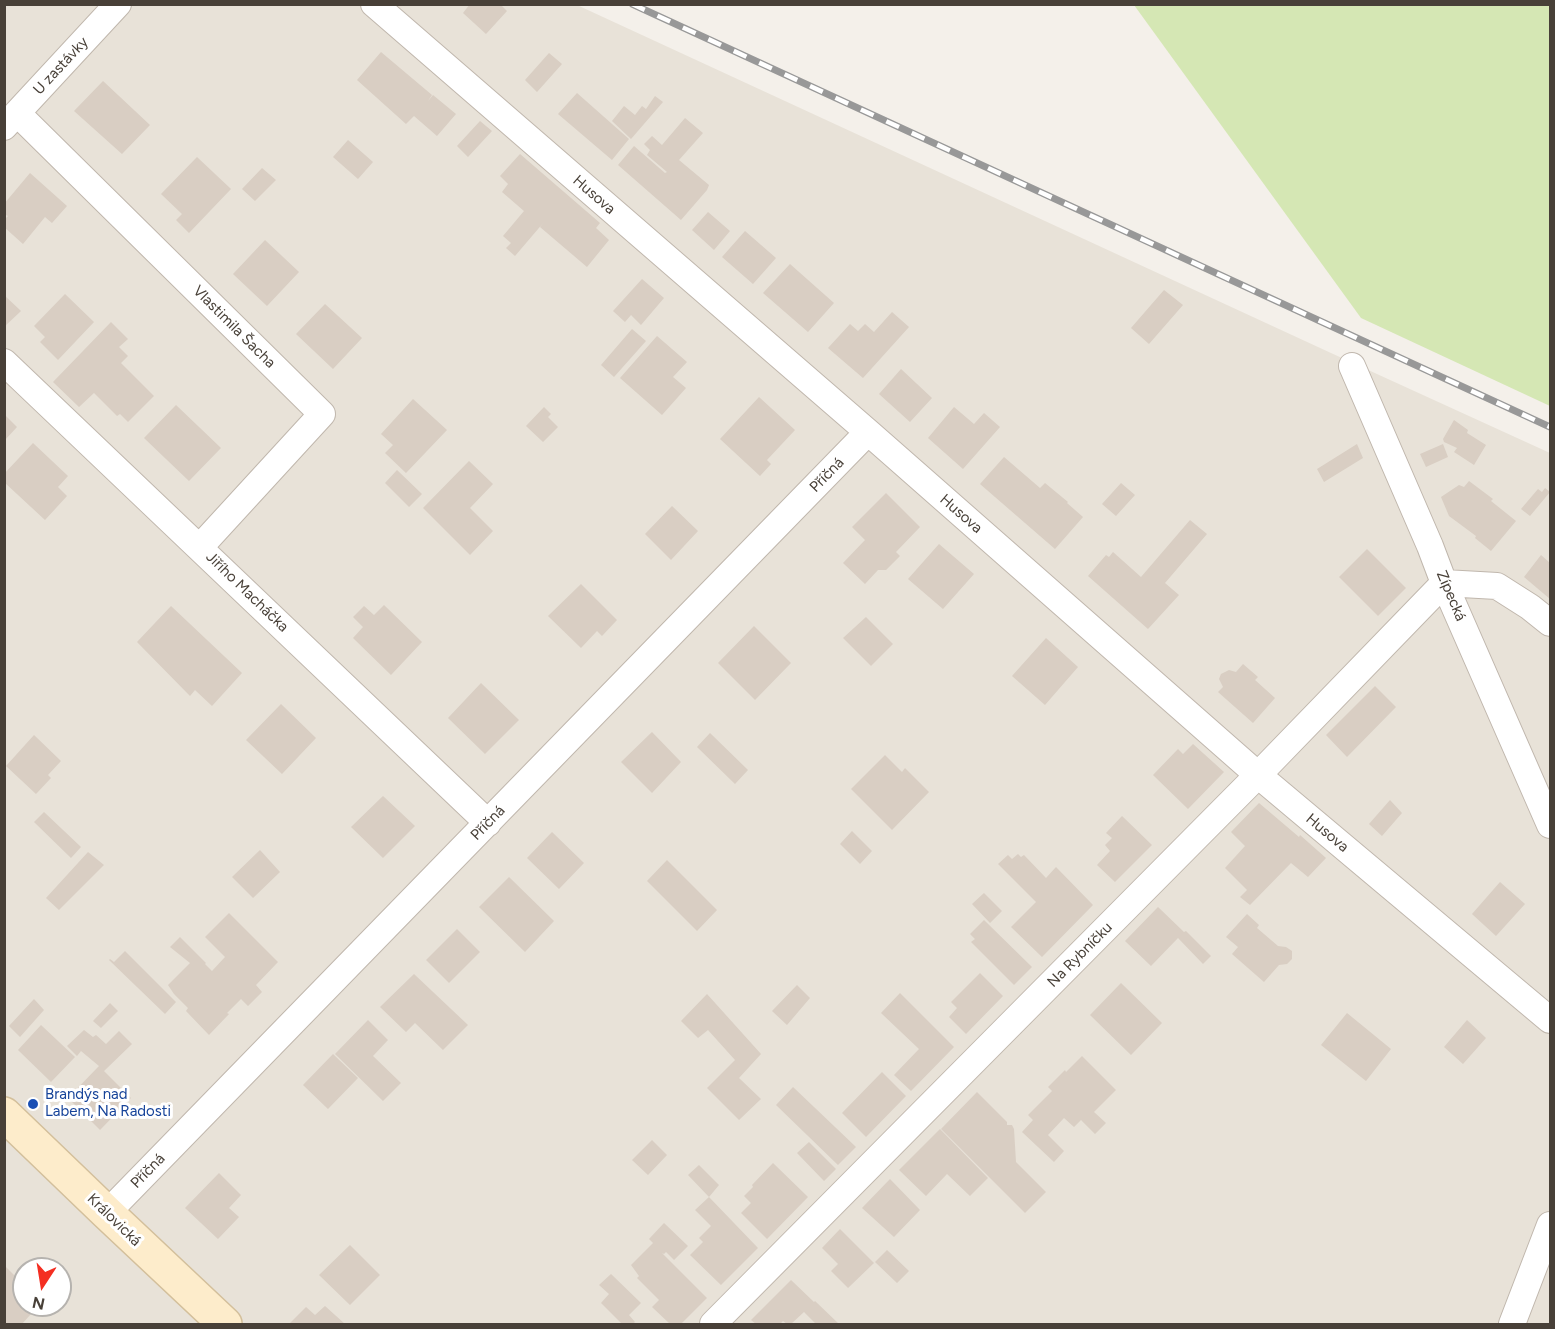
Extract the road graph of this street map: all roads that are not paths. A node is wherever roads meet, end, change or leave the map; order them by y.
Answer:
1 (118, 4) edge
2 (374, 4) edge
3 (11, 120) edge
4 (4, 362) edge
5 (1353, 366) dead end
6 (868, 432) junction
7 (200, 547) junction
8 (1444, 583) junction
9 (1551, 623) edge
10 (1258, 775) junction
11 (488, 823) junction
12 (1551, 825) edge
13 (1551, 1020) edge
14 (4, 1114) edge
15 (107, 1213) junction
16 (1551, 1225) edge
17 (225, 1324) edge
18 (713, 1324) edge
19 (1512, 1324) edge

1 - 3 street, U zastávky
2 - 6 street, Husova
3 - 7 street, Vlastimila Šacha
4 - 7 street, Jiřího Macháčka
5 - 8 street, Zípecká
6 - 10 street, Husova
6 - 11 street, Příčná
7 - 11 street, Jiřího Macháčka
8 - 9 street
8 - 10 street, Na Rybníčku
8 - 12 street, Zípecká
10 - 13 street, Husova
10 - 18 street, Na Rybníčku
11 - 15 street, Příčná
14 - 15 main road, Královická
15 - 17 main road, Královická
16 - 19 street

